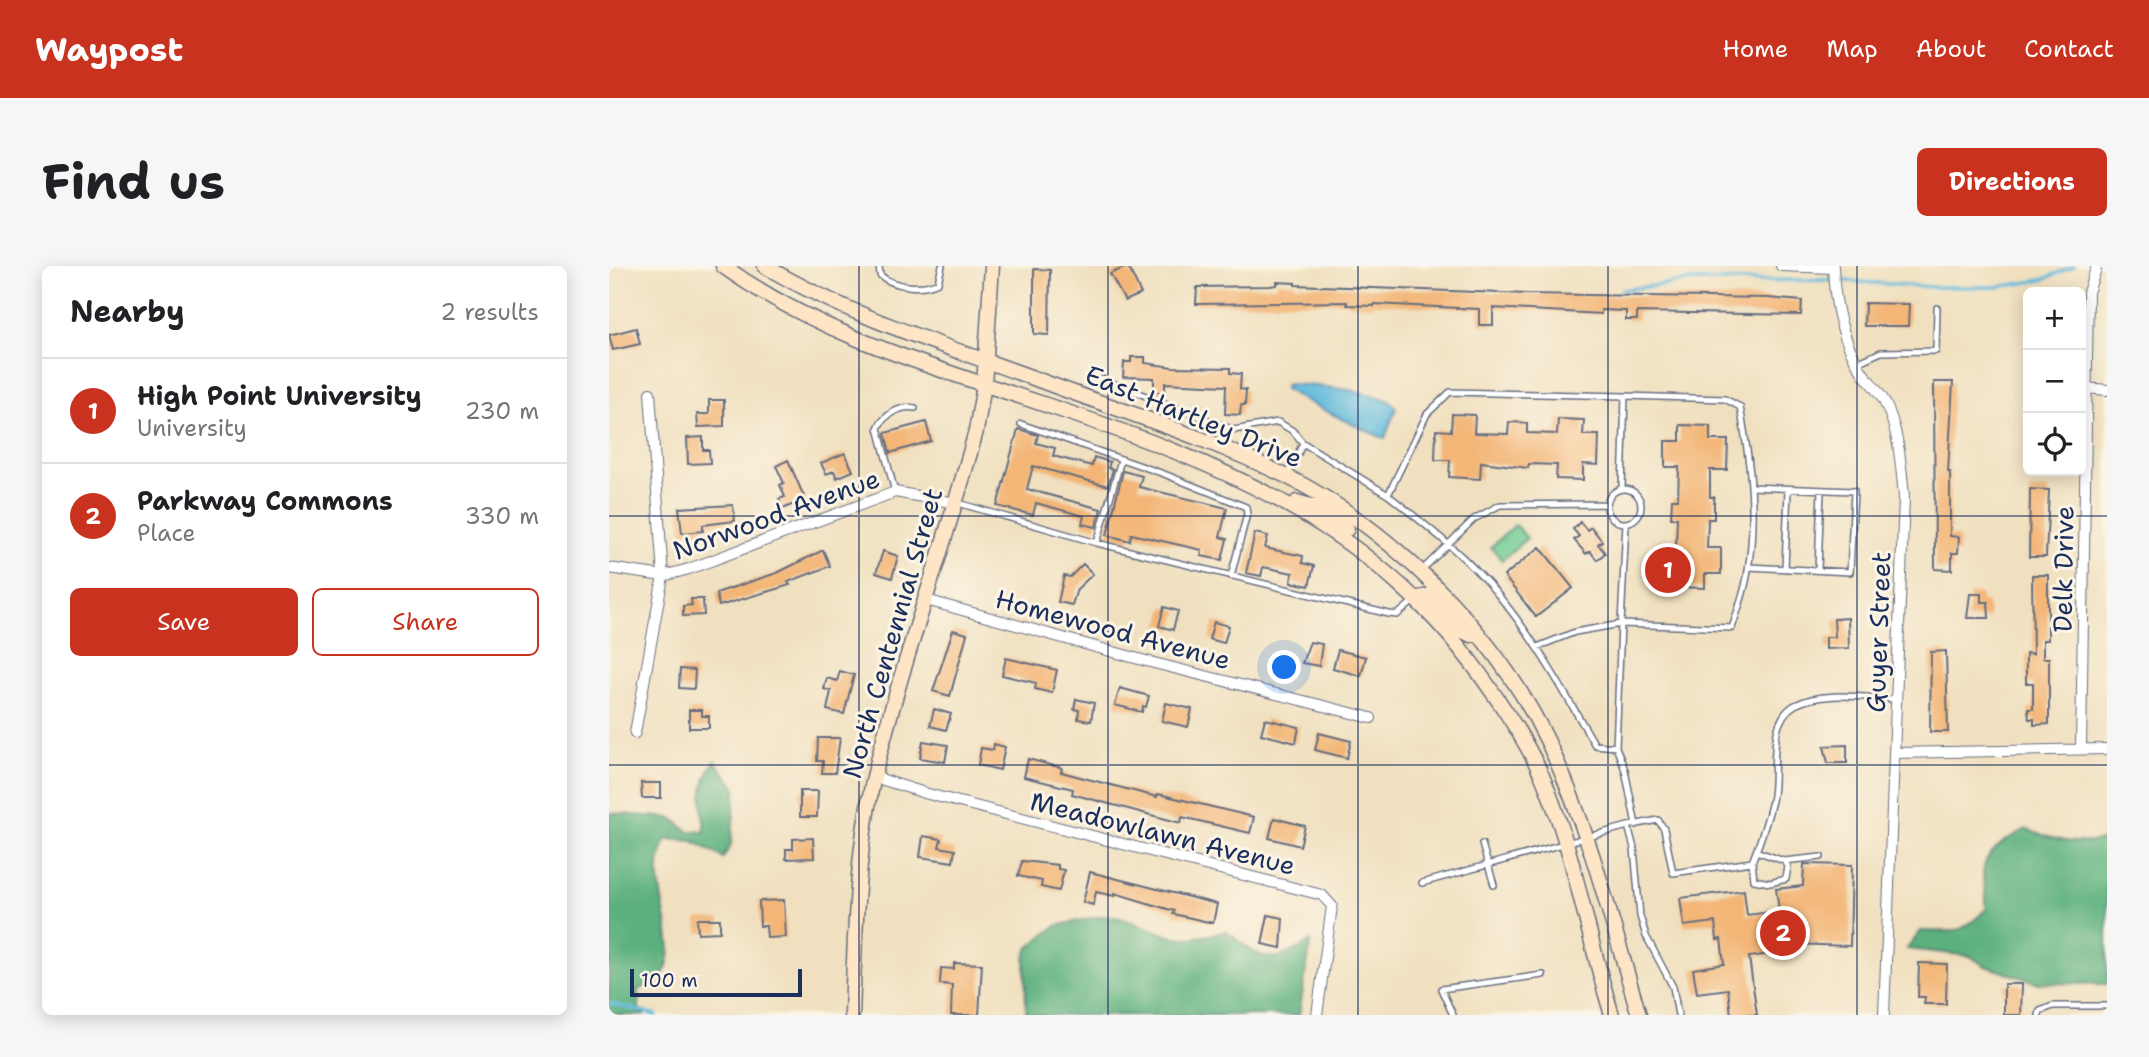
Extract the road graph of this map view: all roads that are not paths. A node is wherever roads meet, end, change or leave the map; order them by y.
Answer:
1 (723, 266) edge
2 (765, 266) edge
3 (879, 266) edge
4 (942, 266) edge
5 (992, 266) edge
6 (1781, 266) edge
7 (2097, 266) edge
8 (1833, 267) edge
9 (1937, 308) dead end
10 (986, 361) junction
11 (1857, 363) junction
12 (1102, 379) dead end
13 (985, 385) junction
14 (2086, 388) joint
15 (2107, 390) edge
16 (650, 393) dead end
17 (1625, 396) junction
18 (915, 408) dead end
19 (2086, 413) edge
20 (1021, 424) dead end
21 (1303, 443) junction
22 (1121, 460) junction
23 (1287, 477) junction
24 (1752, 487) junction
25 (1622, 488) junction
26 (1788, 489) junction
27 (1821, 490) junction
28 (895, 492) junction
29 (1273, 495) junction
30 (1388, 495) junction
31 (956, 503) junction
32 (1606, 504) junction
33 (1626, 523) junction
34 (1097, 543) junction
35 (1448, 543) junction
36 (1749, 567) junction
37 (609, 568) edge
38 (1784, 569) junction
39 (1818, 570) junction
40 (1420, 572) junction
41 (663, 576) junction
42 (1231, 576) junction
43 (1417, 598) junction
44 (926, 600) junction
45 (1621, 624) junction
46 (1482, 640) junction
47 (1537, 647) junction
48 (1896, 699) junction
49 (1371, 718) dead end
50 (635, 733) dead end
51 (1616, 747) junction
52 (2107, 748) edge
53 (2081, 749) junction
54 (1894, 753) junction
55 (874, 777) junction
56 (1636, 825) junction
57 (1628, 826) junction
58 (1586, 837) junction
59 (1565, 842) junction
60 (1482, 844) dead end
61 (1756, 851) junction
62 (1821, 857) dead end
63 (1784, 861) junction
64 (1752, 862) junction
65 (1488, 864) junction
66 (1422, 883) dead end
67 (1494, 885) dead end
68 (1543, 975) dead end
69 (2107, 1006) edge
70 (852, 1015) edge
71 (1317, 1015) edge
72 (1453, 1015) edge
73 (1612, 1015) edge
74 (1639, 1015) edge
75 (1678, 1015) edge
76 (1884, 1015) edge
77 (2039, 1015) edge

1 - 13 main road, East Hartley Drive
2 - 10 main road, East Hartley Drive
3 - 4 lane
5 - 10 main road, North Centennial Street
6 - 8 street
7 - 14 street, Delk Drive
8 - 11 street, Guyer Street
9 - 11 lane
10 - 13 main road, North Centennial Street
10 - 23 main road, East Hartley Drive
11 - 48 street, Guyer Street
12 - 21 lane
13 - 29 main road, East Hartley Drive
13 - 31 main road, North Centennial Street
14 - 15 street
16 - 41 street
17 - 24 lane
17 - 25 lane
17 - 30 lane
18 - 28 lane
19 - 53 street, Delk Drive
20 - 22 lane
21 - 23 lane
21 - 30 lane
22 - 34 lane
22 - 42 lane
23 - 40 main road, East Hartley Drive
24 - 26 lane
24 - 36 lane
25 - 32 lane
25 - 33 lane
26 - 27 lane
26 - 38 lane
27 - 39 lane
27 - 39 lane
28 - 31 street, Norwood Avenue
28 - 41 street, Norwood Avenue
29 - 40 main road
29 - 43 main road, East Hartley Drive
30 - 35 lane
31 - 34 lane
31 - 44 main road, North Centennial Street
32 - 33 lane
32 - 35 lane
33 - 45 lane
34 - 42 lane
35 - 40 lane
35 - 47 lane
36 - 38 lane
36 - 45 lane
37 - 41 street, Norwood Avenue
38 - 39 lane
40 - 46 main road, East Hartley Drive
41 - 50 street
42 - 43 lane
43 - 46 main road
43 - 59 main road, East Hartley Drive
44 - 49 street, Homewood Avenue
44 - 55 main road, North Centennial Street
45 - 47 lane
45 - 51 lane
46 - 58 main road, East Hartley Drive
47 - 51 lane
48 - 54 street, Guyer Street
48 - 61 lane
51 - 56 lane
52 - 53 street
53 - 54 street
54 - 76 street, Guyer Street
55 - 70 main road, North Centennial Street
55 - 71 street, Meadowlawn Avenue
56 - 57 lane
56 - 64 lane
57 - 58 lane
57 - 75 lane
58 - 59 lane
58 - 74 main road, East Hartley Drive
59 - 65 lane
59 - 73 main road, East Hartley Drive
60 - 65 lane
61 - 63 lane
61 - 64 lane
62 - 63 lane
63 - 64 lane
65 - 66 lane
65 - 67 lane
68 - 72 lane
69 - 77 lane

